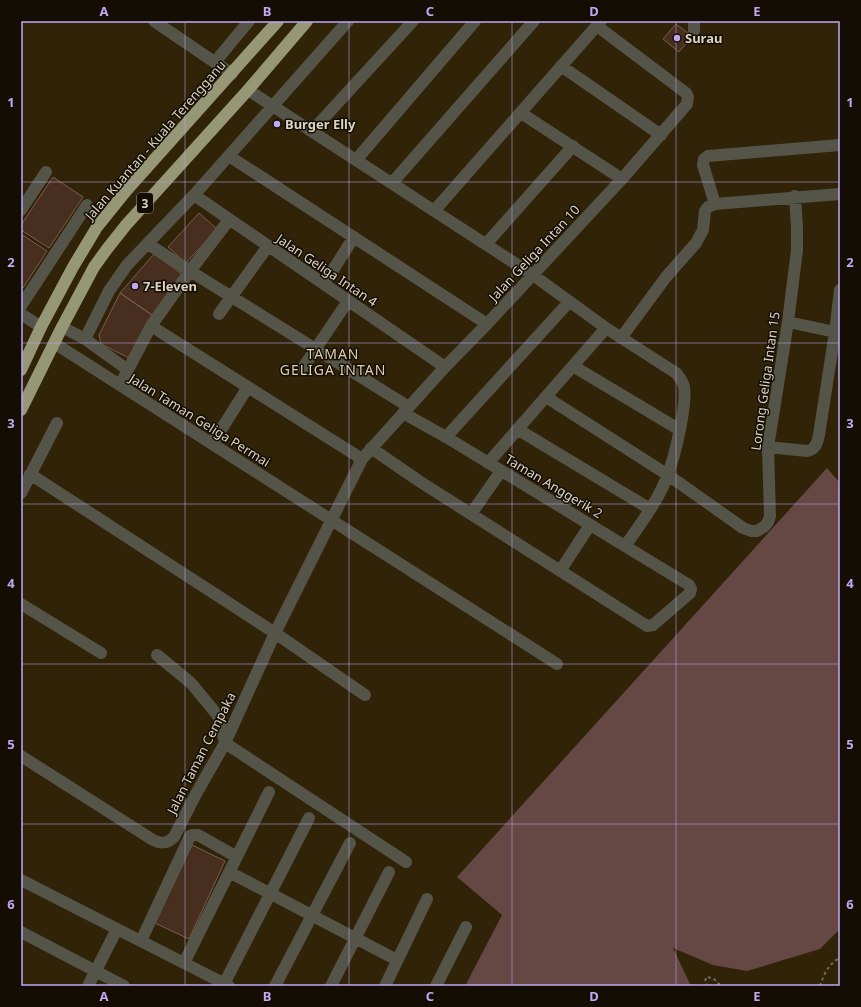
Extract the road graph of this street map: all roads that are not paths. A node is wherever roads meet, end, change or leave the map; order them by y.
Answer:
1 (154, 21) edge
2 (249, 21) edge
3 (278, 21) edge
4 (308, 21) edge
5 (348, 21) edge
6 (413, 21) edge
7 (475, 21) edge
8 (534, 21) edge
9 (599, 24) edge
10 (215, 62) junction
11 (561, 66) junction
12 (232, 74) junction
13 (248, 90) junction
14 (273, 106) junction
15 (521, 112) junction
16 (312, 131) junction
17 (661, 135) junction
18 (840, 145) edge
19 (573, 146) junction
20 (229, 156) junction
21 (356, 160) junction
22 (46, 172) dead end
23 (622, 179) junction
24 (392, 183) junction
25 (840, 194) edge
26 (194, 195) junction
27 (795, 196) junction
28 (715, 204) junction
29 (87, 205) dead end
30 (21, 210) edge
31 (434, 211) junction
32 (229, 220) junction
33 (354, 238) junction
34 (148, 244) junction
35 (486, 244) junction
36 (268, 246) junction
37 (190, 272) junction
38 (533, 275) junction
39 (324, 284) junction
40 (840, 290) edge
41 (231, 297) junction
42 (348, 301) junction
43 (569, 302) junction
44 (21, 306) edge
45 (21, 314) edge
46 (219, 314) dead end
47 (788, 322) junction
48 (487, 324) junction
49 (151, 326) junction
50 (41, 327) junction
51 (62, 327) junction
52 (606, 328) junction
53 (837, 333) edge
54 (621, 338) junction
55 (85, 339) junction
56 (54, 343) junction
57 (315, 348) junction
58 (573, 366) junction
59 (445, 367) junction
60 (302, 368) dead end
61 (21, 370) edge
62 (128, 370) junction
63 (120, 385) junction
64 (248, 387) junction
65 (546, 397) junction
66 (21, 410) edge
67 (406, 410) junction
68 (57, 423) dead end
69 (517, 429) junction
70 (680, 430) junction
71 (446, 437) junction
72 (212, 444) junction
73 (768, 447) junction
74 (371, 448) junction
75 (362, 459) junction
76 (488, 463) junction
77 (501, 471) junction
78 (30, 474) junction
79 (668, 475) junction
80 (21, 493) edge
81 (650, 509) junction
82 (471, 514) junction
83 (331, 519) junction
84 (590, 524) junction
85 (625, 546) junction
86 (560, 571) junction
87 (21, 604) edge
88 (275, 633) junction
89 (101, 653) dead end
90 (157, 655) dead end
91 (557, 664) dead end
92 (365, 695) dead end
93 (225, 744) junction
94 (21, 756) edge
95 (269, 792) dead end
96 (309, 818) dead end
97 (350, 843) dead end
98 (237, 857) junction
99 (406, 862) dead end
100 (229, 872) junction
101 (389, 872) dead end
102 (21, 880) edge
103 (270, 893) junction
104 (427, 899) dead end
105 (312, 914) junction
106 (466, 927) dead end
107 (117, 929) junction
108 (21, 932) edge
109 (354, 938) junction
110 (140, 941) junction
111 (397, 960) junction
112 (184, 963) junction
113 (96, 971) junction
114 (226, 985) edge
115 (88, 986) edge
116 (124, 986) edge
117 (275, 986) edge
118 (331, 986) edge
119 (385, 986) edge
120 (436, 986) edge

1 - 10 street
2 - 10 street
3 - 12 highway, Jalan Kuantan - Kuala Terengganu / 3
4 - 13 highway, 3
5 - 14 street
6 - 16 street
7 - 21 street
8 - 24 street
9 - 11 street
9 - 17 street, Jalan Geliga Intan 10
10 - 12 street
11 - 15 street
11 - 17 street
12 - 50 highway, Jalan Kuantan - Kuala Terengganu / 3
13 - 14 street
13 - 51 highway, 3
14 - 16 street
14 - 20 street
15 - 19 street
15 - 31 street
16 - 21 street
17 - 23 street, Jalan Geliga Intan 10
18 - 28 street
19 - 23 street
19 - 35 street
20 - 26 street
20 - 33 street
21 - 24 street
22 - 30 street
23 - 38 street, Jalan Geliga Intan 10
24 - 31 street
25 - 27 street
26 - 32 street, Jalan Geliga Intan 4
26 - 34 street
27 - 28 street
27 - 47 street, Lorong Geliga Intan 15
28 - 54 street
29 - 44 street
31 - 35 street
32 - 36 street, Jalan Geliga Intan 4
32 - 37 street
33 - 39 street
33 - 48 street
34 - 37 street, Taman Anggerik 2
34 - 55 street
35 - 38 street
36 - 39 street, Jalan Geliga Intan 4
36 - 41 street
37 - 41 street, Taman Anggerik 2
37 - 49 street
38 - 43 street
38 - 48 street, Jalan Geliga Intan 10
39 - 42 street, Jalan Geliga Intan 4
40 - 53 street
41 - 46 street
41 - 57 street, Taman Anggerik 2
42 - 57 street
42 - 59 street, Jalan Geliga Intan 4
43 - 52 street
43 - 71 street
45 - 50 street
47 - 53 street
47 - 73 street, Lorong Geliga Intan 15
48 - 59 street, Jalan Geliga Intan 10
49 - 62 street
49 - 64 street
50 - 61 highway, Jalan Kuantan - Kuala Terengganu / 3
51 - 55 street
51 - 56 highway, 3
52 - 54 street
52 - 58 street
53 - 73 street
54 - 70 street
55 - 62 street
56 - 63 street, Jalan Taman Geliga Permai
56 - 66 highway, 3
57 - 60 street
57 - 67 street, Taman Anggerik 2
58 - 65 street
58 - 70 street
59 - 67 street, Jalan Geliga Intan 10
62 - 63 street
63 - 72 street, Jalan Taman Geliga Permai
64 - 72 street
64 - 75 street
65 - 69 street
65 - 79 street
67 - 71 street, Taman Anggerik 2
67 - 74 street, Jalan Geliga Intan 10
68 - 78 street
69 - 76 street
69 - 81 street
70 - 79 street
71 - 76 street, Taman Anggerik 2
72 - 83 street, Jalan Taman Geliga Permai
73 - 79 street, Lorong Geliga Intan 15
74 - 75 street, Jalan Geliga Intan 10
74 - 82 street
75 - 83 street, Jalan Geliga Intan 10
76 - 77 street, Taman Anggerik 2
77 - 82 street
77 - 84 street, Taman Anggerik 2
78 - 80 street
78 - 88 street
79 - 81 street
81 - 85 street
82 - 86 street
83 - 88 street, Jalan Taman Cempaka
83 - 91 street, Jalan Taman Geliga Permai
84 - 85 street, Taman Anggerik 2
84 - 86 street
85 - 86 street, Taman Anggerik 2
87 - 89 street
88 - 92 street
88 - 93 street, Jalan Taman Cempaka
90 - 93 street
93 - 94 street, Jalan Taman Cempaka
93 - 99 street
95 - 98 street
96 - 103 street
97 - 105 street
98 - 100 street
98 - 110 street
100 - 103 street
100 - 112 street
101 - 109 street
102 - 107 street
103 - 105 street
103 - 114 street
104 - 111 street
105 - 109 street
105 - 117 street
106 - 120 street
107 - 110 street
107 - 113 street
108 - 113 street
109 - 111 street
109 - 118 street
110 - 112 street
111 - 119 street
112 - 114 street
113 - 115 street
113 - 116 street

